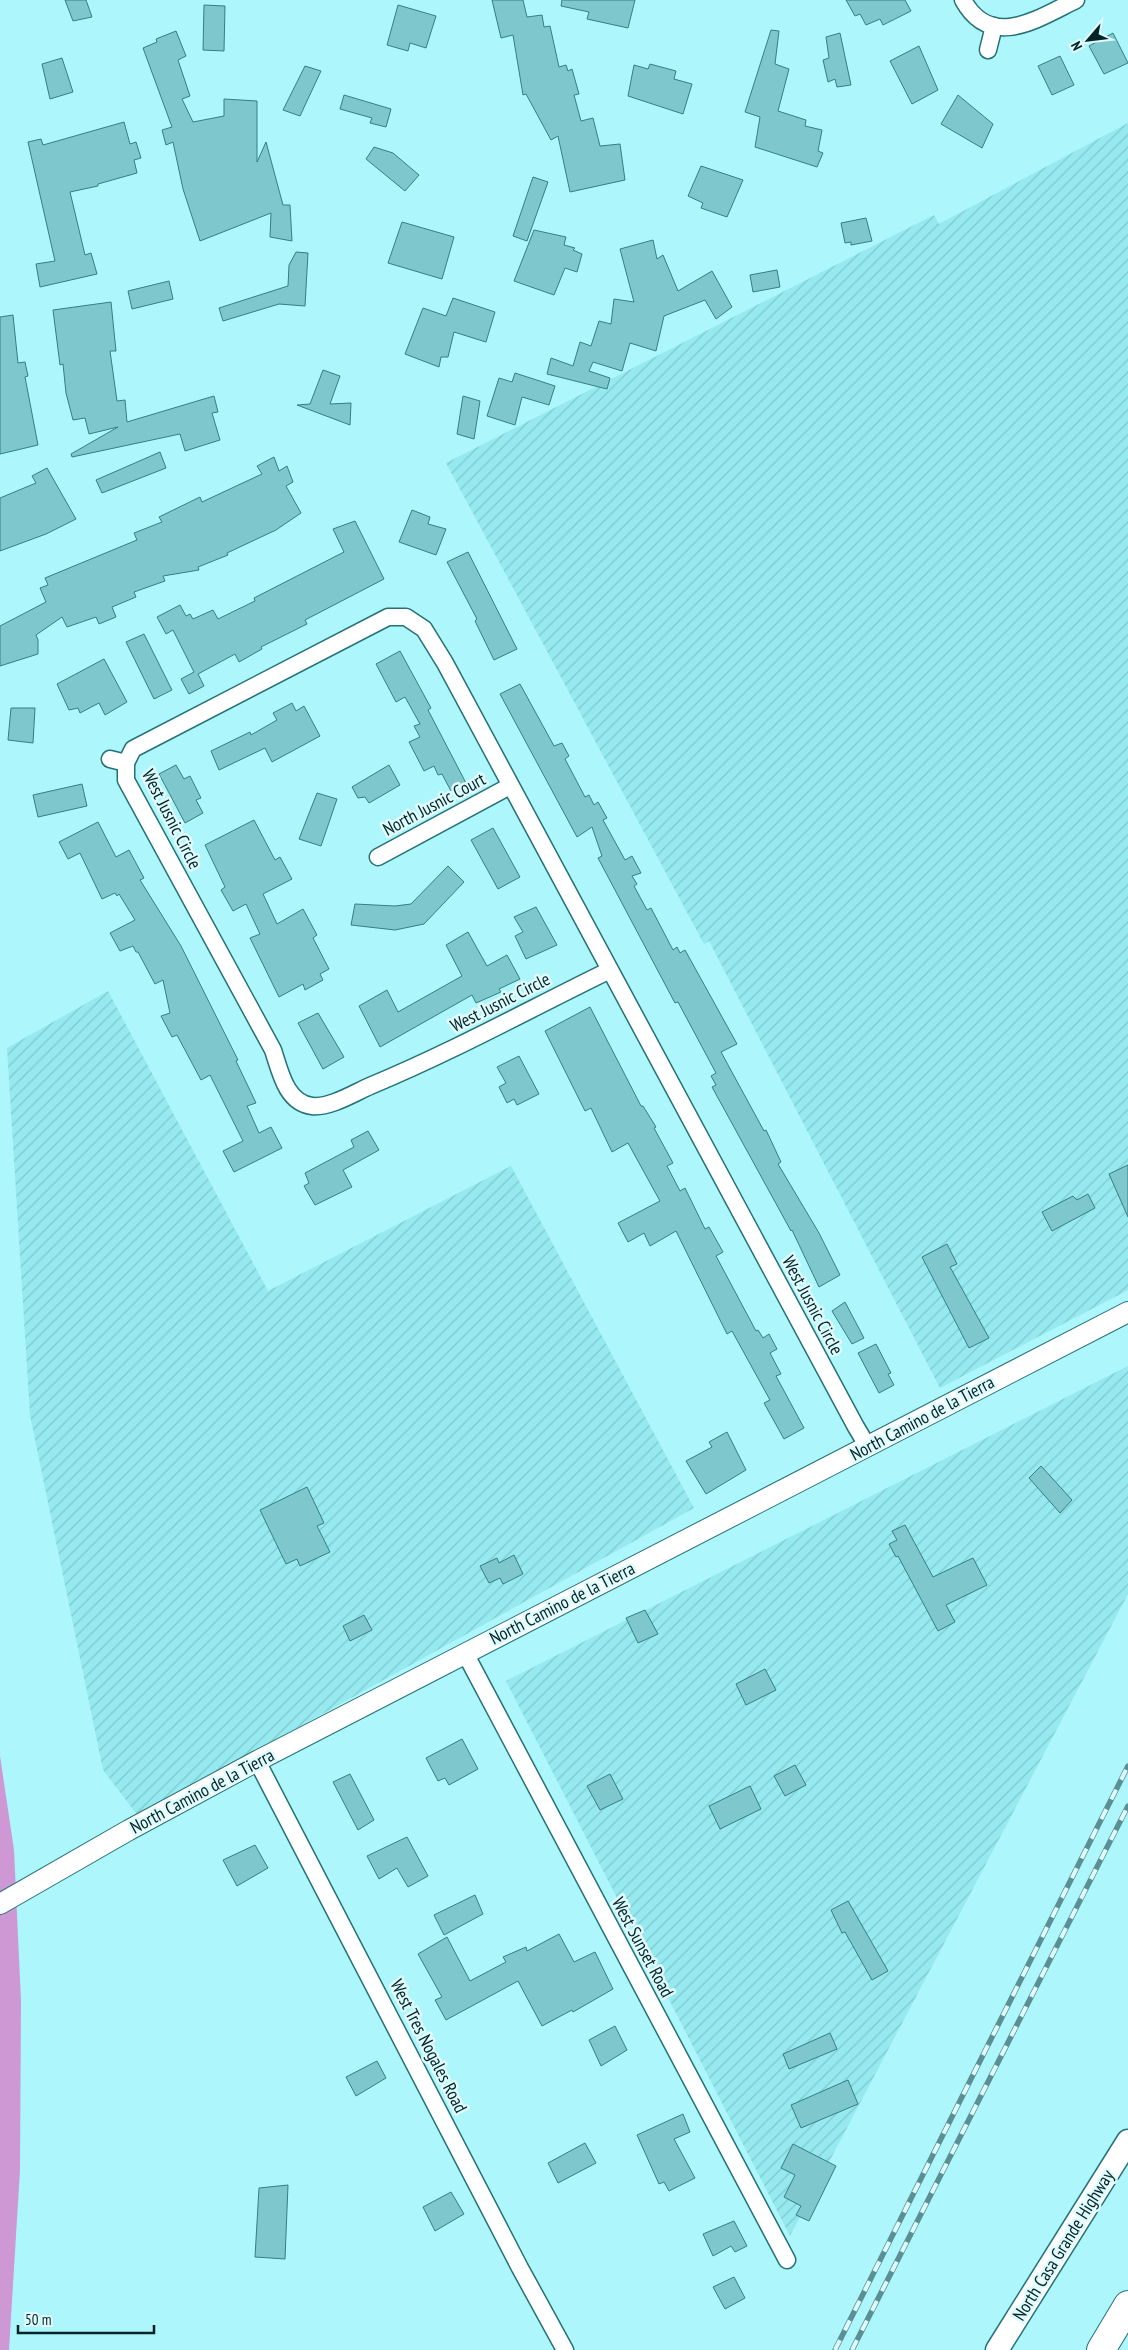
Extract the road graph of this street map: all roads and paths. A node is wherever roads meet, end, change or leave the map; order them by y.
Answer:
1 (963, 0) edge
2 (1076, 0) edge
3 (994, 26) junction
4 (988, 50) dead end
5 (510, 786) junction
6 (378, 857) dead end
7 (610, 970) junction
8 (1128, 1312) edge
9 (868, 1447) junction
10 (465, 1653) junction
11 (258, 1760) junction
12 (0, 1904) edge
13 (1128, 2141) edge
14 (787, 2260) dead end
15 (1128, 2305) edge
16 (565, 2350) edge
17 (997, 2350) edge
18 (1100, 2350) edge

1 - 3 street
2 - 3 street
3 - 4 street
5 - 6 street, North Jusnic Court
5 - 7 street, West Jusnic Circle
5 - 7 street, West Jusnic Circle
7 - 9 street, West Jusnic Circle
8 - 9 street, North Camino de la Tierra
9 - 10 street, North Camino de la Tierra
10 - 11 street, North Camino de la Tierra
10 - 14 street, West Sunset Road
11 - 12 street, North Camino de la Tierra
11 - 16 street, West Tres Nogales Road
13 - 17 main road, North Casa Grande Highway
15 - 18 highway

